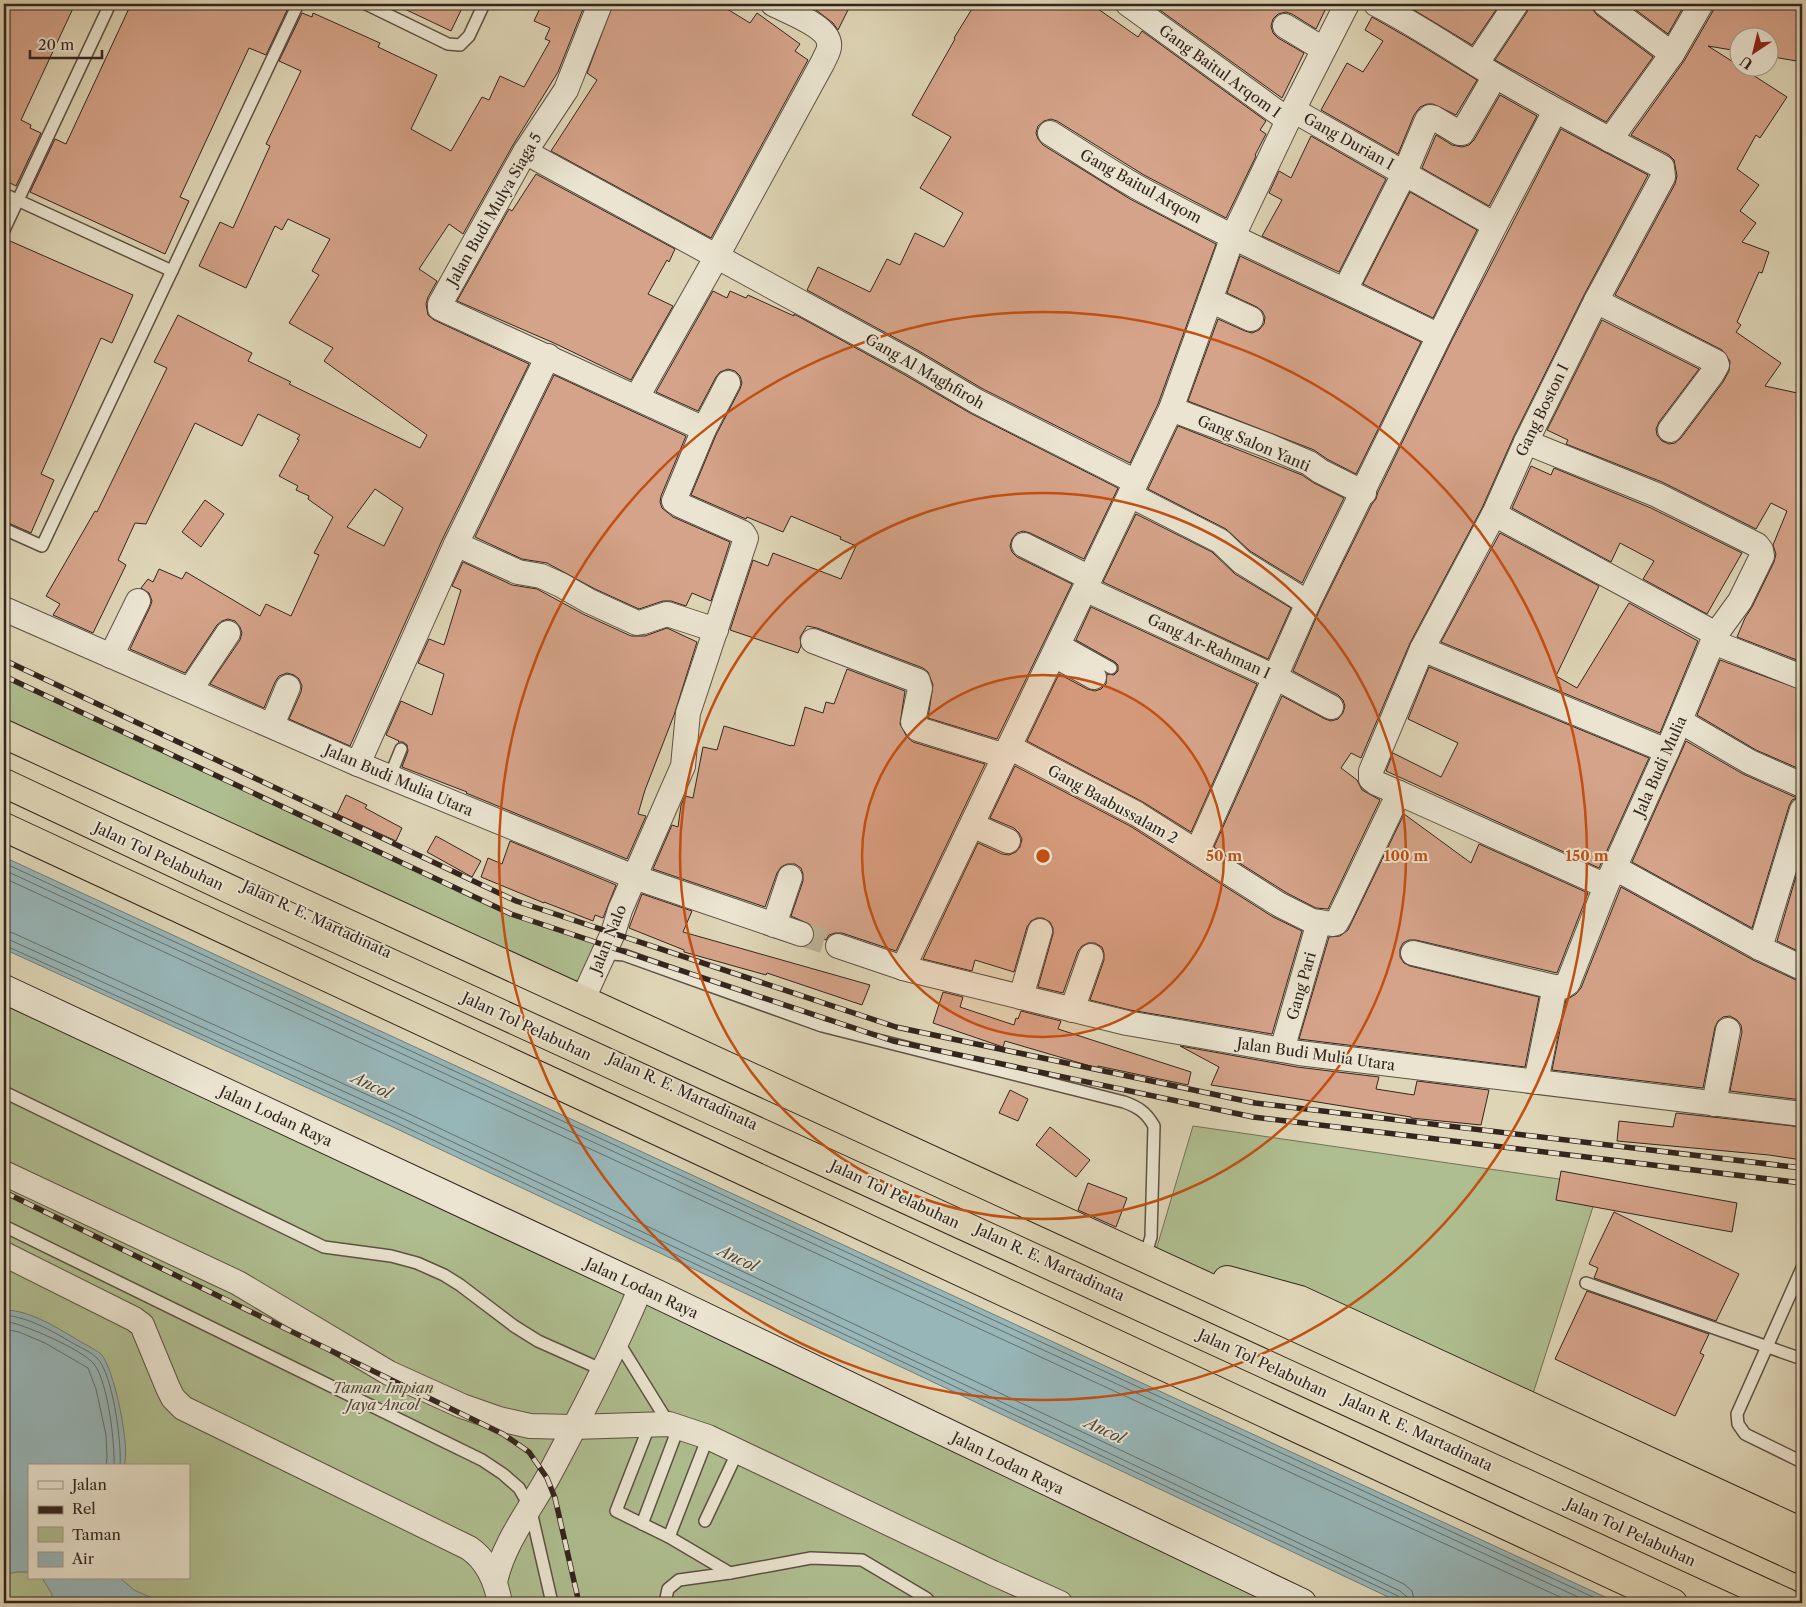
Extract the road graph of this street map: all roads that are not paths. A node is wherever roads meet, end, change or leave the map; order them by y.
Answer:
1 (110, 4) edge
2 (298, 4) edge
3 (366, 4) edge
4 (484, 4) edge
5 (600, 4) edge
6 (774, 4) edge
7 (1128, 4) edge
8 (1347, 4) edge
9 (1376, 4) edge
10 (1516, 4) edge
11 (1605, 4) edge
12 (1701, 4) edge
13 (1409, 11) edge
14 (1285, 26) dead end
15 (1324, 49) junction
16 (1672, 54) junction
17 (1485, 70) junction
18 (1555, 111) junction
19 (1290, 115) junction
20 (1050, 133) dead end
21 (1610, 140) junction
22 (525, 152) junction
23 (1405, 172) junction
24 (4, 194) edge
25 (18, 200) junction
26 (1495, 225) junction
27 (4, 230) edge
28 (1233, 236) junction
29 (717, 256) junction
30 (172, 270) junction
31 (1345, 290) junction
32 (1210, 300) junction
33 (1596, 301) junction
34 (1251, 319) dead end
35 (1439, 336) junction
36 (548, 356) junction
37 (728, 383) dead end
38 (637, 397) junction
39 (1171, 409) junction
40 (704, 429) junction
41 (1670, 430) dead end
42 (1526, 442) junction
43 (1133, 488) junction
44 (1364, 493) junction
45 (1494, 514) junction
46 (4, 530) edge
47 (456, 544) junction
48 (1024, 545) dead end
49 (1087, 584) junction
50 (138, 601) dead end
51 (1308, 603) junction
52 (4, 609) edge
53 (716, 630) junction
54 (228, 633) dead end
55 (1714, 638) junction
56 (813, 641) dead end
57 (1057, 647) junction
58 (1422, 649) junction
59 (111, 656) junction
60 (1102, 672) dead end
61 (1275, 677) junction
62 (1802, 677) edge
63 (288, 687) dead end
64 (190, 690) junction
65 (1330, 707) dead end
66 (1680, 721) junction
67 (272, 725) junction
68 (4, 734) edge
69 (401, 749) dead end
70 (1667, 751) junction
71 (1007, 752) junction
72 (358, 764) junction
73 (4, 772) edge
74 (390, 776) junction
75 (4, 783) edge
76 (1802, 785) edge
77 (1399, 792) junction
78 (1802, 810) edge
79 (972, 825) junction
80 (4, 827) edge
81 (1008, 840) dead end
82 (1197, 852) junction
83 (634, 877) junction
84 (790, 877) dead end
85 (1610, 877) junction
86 (1319, 922) junction
87 (774, 925) junction
88 (1040, 931) dead end
89 (801, 934) tunnel mouth
90 (838, 946) tunnel mouth
91 (1760, 948) junction
92 (1413, 953) dead end
93 (1091, 956) dead end
94 (602, 958) junction
95 (903, 968) junction
96 (1802, 968) edge
97 (6, 994) edge
98 (1553, 996) dead end
99 (1020, 997) junction
100 (582, 1001) junction
101 (1072, 1010) junction
102 (1728, 1030) dead end
103 (1282, 1050) junction
104 (1536, 1082) junction
105 (4, 1092) edge
106 (1714, 1104) junction
107 (1802, 1114) edge
108 (4, 1173) edge
109 (4, 1226) edge
110 (4, 1254) edge
111 (1149, 1259) junction
112 (1802, 1268) edge
113 (1586, 1283) dead end
114 (640, 1287) junction
115 (617, 1340) junction
116 (1767, 1346) junction
117 (1802, 1359) edge
118 (602, 1370) junction
119 (666, 1425) junction
120 (573, 1428) junction
121 (708, 1437) junction
122 (738, 1451) junction
123 (1802, 1462) edge
124 (530, 1507) junction
125 (705, 1522) dead end
126 (642, 1524) junction
127 (1802, 1532) edge
128 (669, 1537) junction
129 (1802, 1560) edge
130 (730, 1573) junction
131 (497, 1593) edge
132 (1289, 1600) edge
133 (552, 1603) edge
134 (665, 1603) edge
135 (931, 1603) edge
136 (1060, 1603) edge
137 (1673, 1603) edge
138 (1787, 1603) edge
139 (1802, 1603) edge

1 - 25 lane
2 - 30 lane
3 - 4 lane
5 - 22 street, Jalan Budi Mulya Siaga 5
6 - 29 street
7 - 19 street, Gang Baitul Arqom I
8 - 15 street
9 - 13 street, Gang Boston I
10 - 17 street
11 - 16 street
12 - 16 street
13 - 17 street, Gang Boston I
14 - 15 street
15 - 19 street
16 - 21 street
17 - 18 street, Gang Boston I
17 - 23 street
18 - 21 street, Gang Boston I
18 - 26 street
19 - 23 street, Gang Durian I
19 - 28 street
20 - 28 street, Gang Baitul Arqom
21 - 33 street, Gang Boston I
22 - 29 street, Gang Al Maghfiroh
22 - 36 street, Jalan Budi Mulya Siaga 5
23 - 26 street, Gang Durian I
23 - 31 street
24 - 25 lane
25 - 27 lane
25 - 30 lane
26 - 35 street
28 - 31 street, Gang Baitul Arqom
28 - 32 street
29 - 38 street
29 - 43 street, Gang Al Maghfiroh
30 - 46 lane
31 - 35 street, Gang Baitul Arqom
32 - 34 street
32 - 39 street
33 - 41 street
33 - 42 street, Gang Boston I
35 - 44 street
36 - 38 street
36 - 47 street
37 - 40 street
38 - 40 street
39 - 43 street
39 - 44 street, Gang Salon Yanti
40 - 53 street, Jalan Nalo
42 - 45 street, Gang Boston I
42 - 55 street, Jala Budi Mulia
43 - 49 street
43 - 51 street, Gang Al Maghfiroh
44 - 51 street
45 - 55 street
45 - 58 street, Gang Boston I
47 - 53 street
47 - 72 street
48 - 49 street, Gang Ar-Rahman I
49 - 57 street
49 - 61 street, Gang Ar-Rahman I
50 - 59 street
51 - 61 street
52 - 59 street, Jalan Budi Mulia Utara
53 - 83 street, Jalan Nalo
54 - 64 street
55 - 62 street
55 - 66 street, Jala Budi Mulia
56 - 71 street, Gang Baabussalam 2
57 - 60 street
57 - 71 street
58 - 70 street
58 - 77 street, Gang Boston I
59 - 64 street, Jalan Budi Mulia Utara
61 - 65 street, Gang Ar-Rahman I
61 - 82 street
63 - 67 street
64 - 67 street, Jalan Budi Mulia Utara
66 - 70 street, Jala Budi Mulia
66 - 76 street
67 - 72 street, Jalan Budi Mulia Utara
68 - 100 highway
69 - 74 lane
70 - 85 street, Jala Budi Mulia
71 - 79 street
71 - 82 street, Gang Baabussalam 2
72 - 74 street, Jalan Budi Mulia Utara
73 - 139 highway, Jalan R. E. Martadinata
74 - 83 street, Jalan Budi Mulia Utara
75 - 138 highway, Jalan Tol Pelabuhan
77 - 85 street, Gang Boston I
77 - 86 street
78 - 91 street
79 - 81 street
79 - 95 street
80 - 137 highway
82 - 86 street, Gang Baabussalam 2
83 - 87 street, Jalan Budi Mulia Utara
83 - 94 street, Jalan Nalo
84 - 87 street
85 - 91 street, Gang Boston I
85 - 92 street, Jala Budi Mulia
86 - 103 street, Gang Pari
87 - 89 street, Jalan Budi Mulia Utara
88 - 99 street
90 - 95 street, Jalan Budi Mulia Utara
91 - 96 street, Gang Boston I
93 - 101 street
94 - 100 street, Jalan Nalo
94 - 111 lane
95 - 99 street, Jalan Budi Mulia Utara
97 - 114 main road, Jalan Lodan Raya
98 - 104 street
99 - 101 street, Jalan Budi Mulia Utara
100 - 111 highway
101 - 103 street, Jalan Budi Mulia Utara
102 - 106 street
103 - 104 street, Jalan Budi Mulia Utara
104 - 106 street, Jalan Budi Mulia Utara
105 - 118 lane
106 - 107 street, Jalan Budi Mulia Utara
108 - 120 street
109 - 124 lane
110 - 131 street
111 - 127 highway
111 - 129 highway
112 - 116 lane
113 - 116 lane
114 - 115 street
114 - 132 main road, Jalan Lodan Raya
115 - 118 street
115 - 119 lane
116 - 117 lane
116 - 123 lane
118 - 120 street
119 - 120 street
119 - 121 street
119 - 126 lane
119 - 126 lane
120 - 124 street
121 - 122 street
121 - 128 lane
122 - 125 lane
122 - 136 street
124 - 131 street
124 - 133 lane
126 - 128 lane
128 - 130 lane
130 - 134 lane
130 - 135 lane

